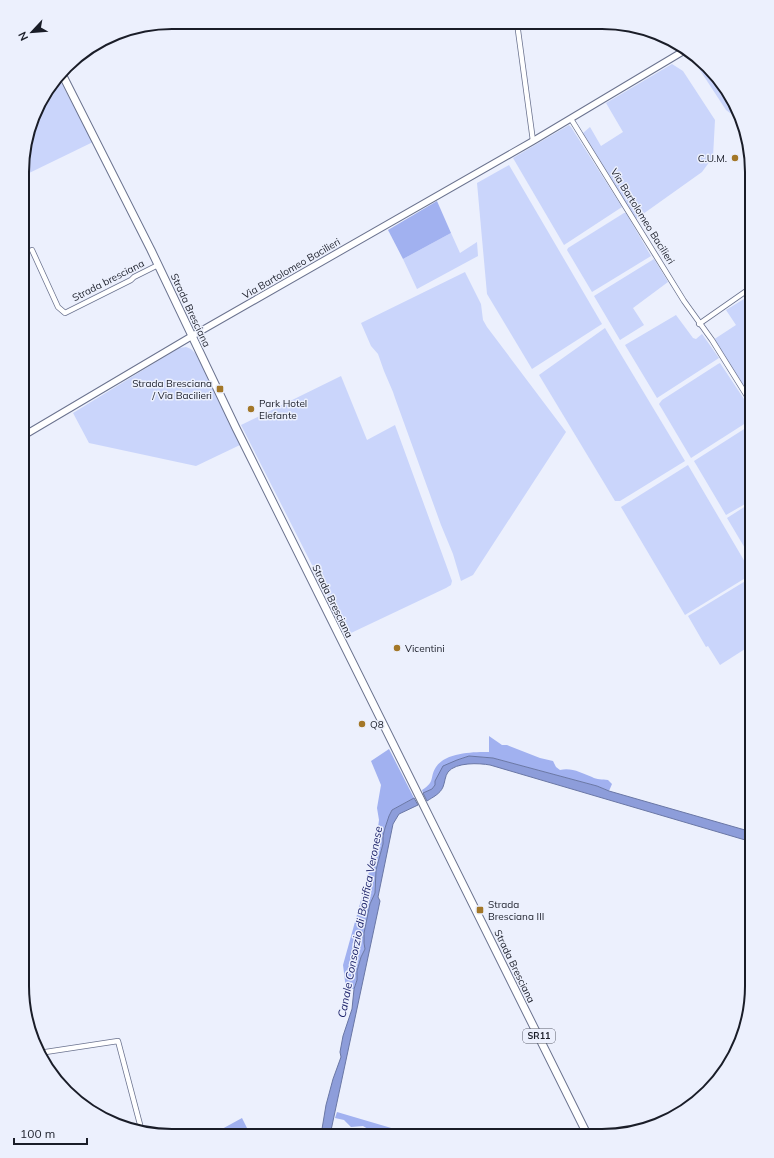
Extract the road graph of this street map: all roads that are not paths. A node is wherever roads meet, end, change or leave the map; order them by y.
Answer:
1 (518, 29) edge
2 (681, 53) edge
3 (64, 79) edge
4 (571, 119) junction
5 (533, 141) junction
6 (32, 250) dead end
7 (158, 265) junction
8 (745, 292) edge
9 (699, 324) junction
10 (192, 336) junction
11 (745, 393) edge
12 (29, 432) edge
13 (46, 1052) edge
14 (140, 1125) edge
15 (585, 1129) edge

1 - 5 street
2 - 4 street, Via Bartolomeo Bacilieri
3 - 7 main road, Strada Bresciana
4 - 5 street, Via Bartolomeo Bacilieri
4 - 9 street, Via Bartolomeo Bacilieri
5 - 10 street, Via Bartolomeo Bacilieri
6 - 7 street, Strada bresciana
7 - 10 main road, Strada Bresciana
8 - 9 street
9 - 11 street, Via Bartolomeo Bacilieri
10 - 12 street, Via Bartolomeo Bacilieri
10 - 15 main road, Strada Bresciana / SR11
13 - 14 street

